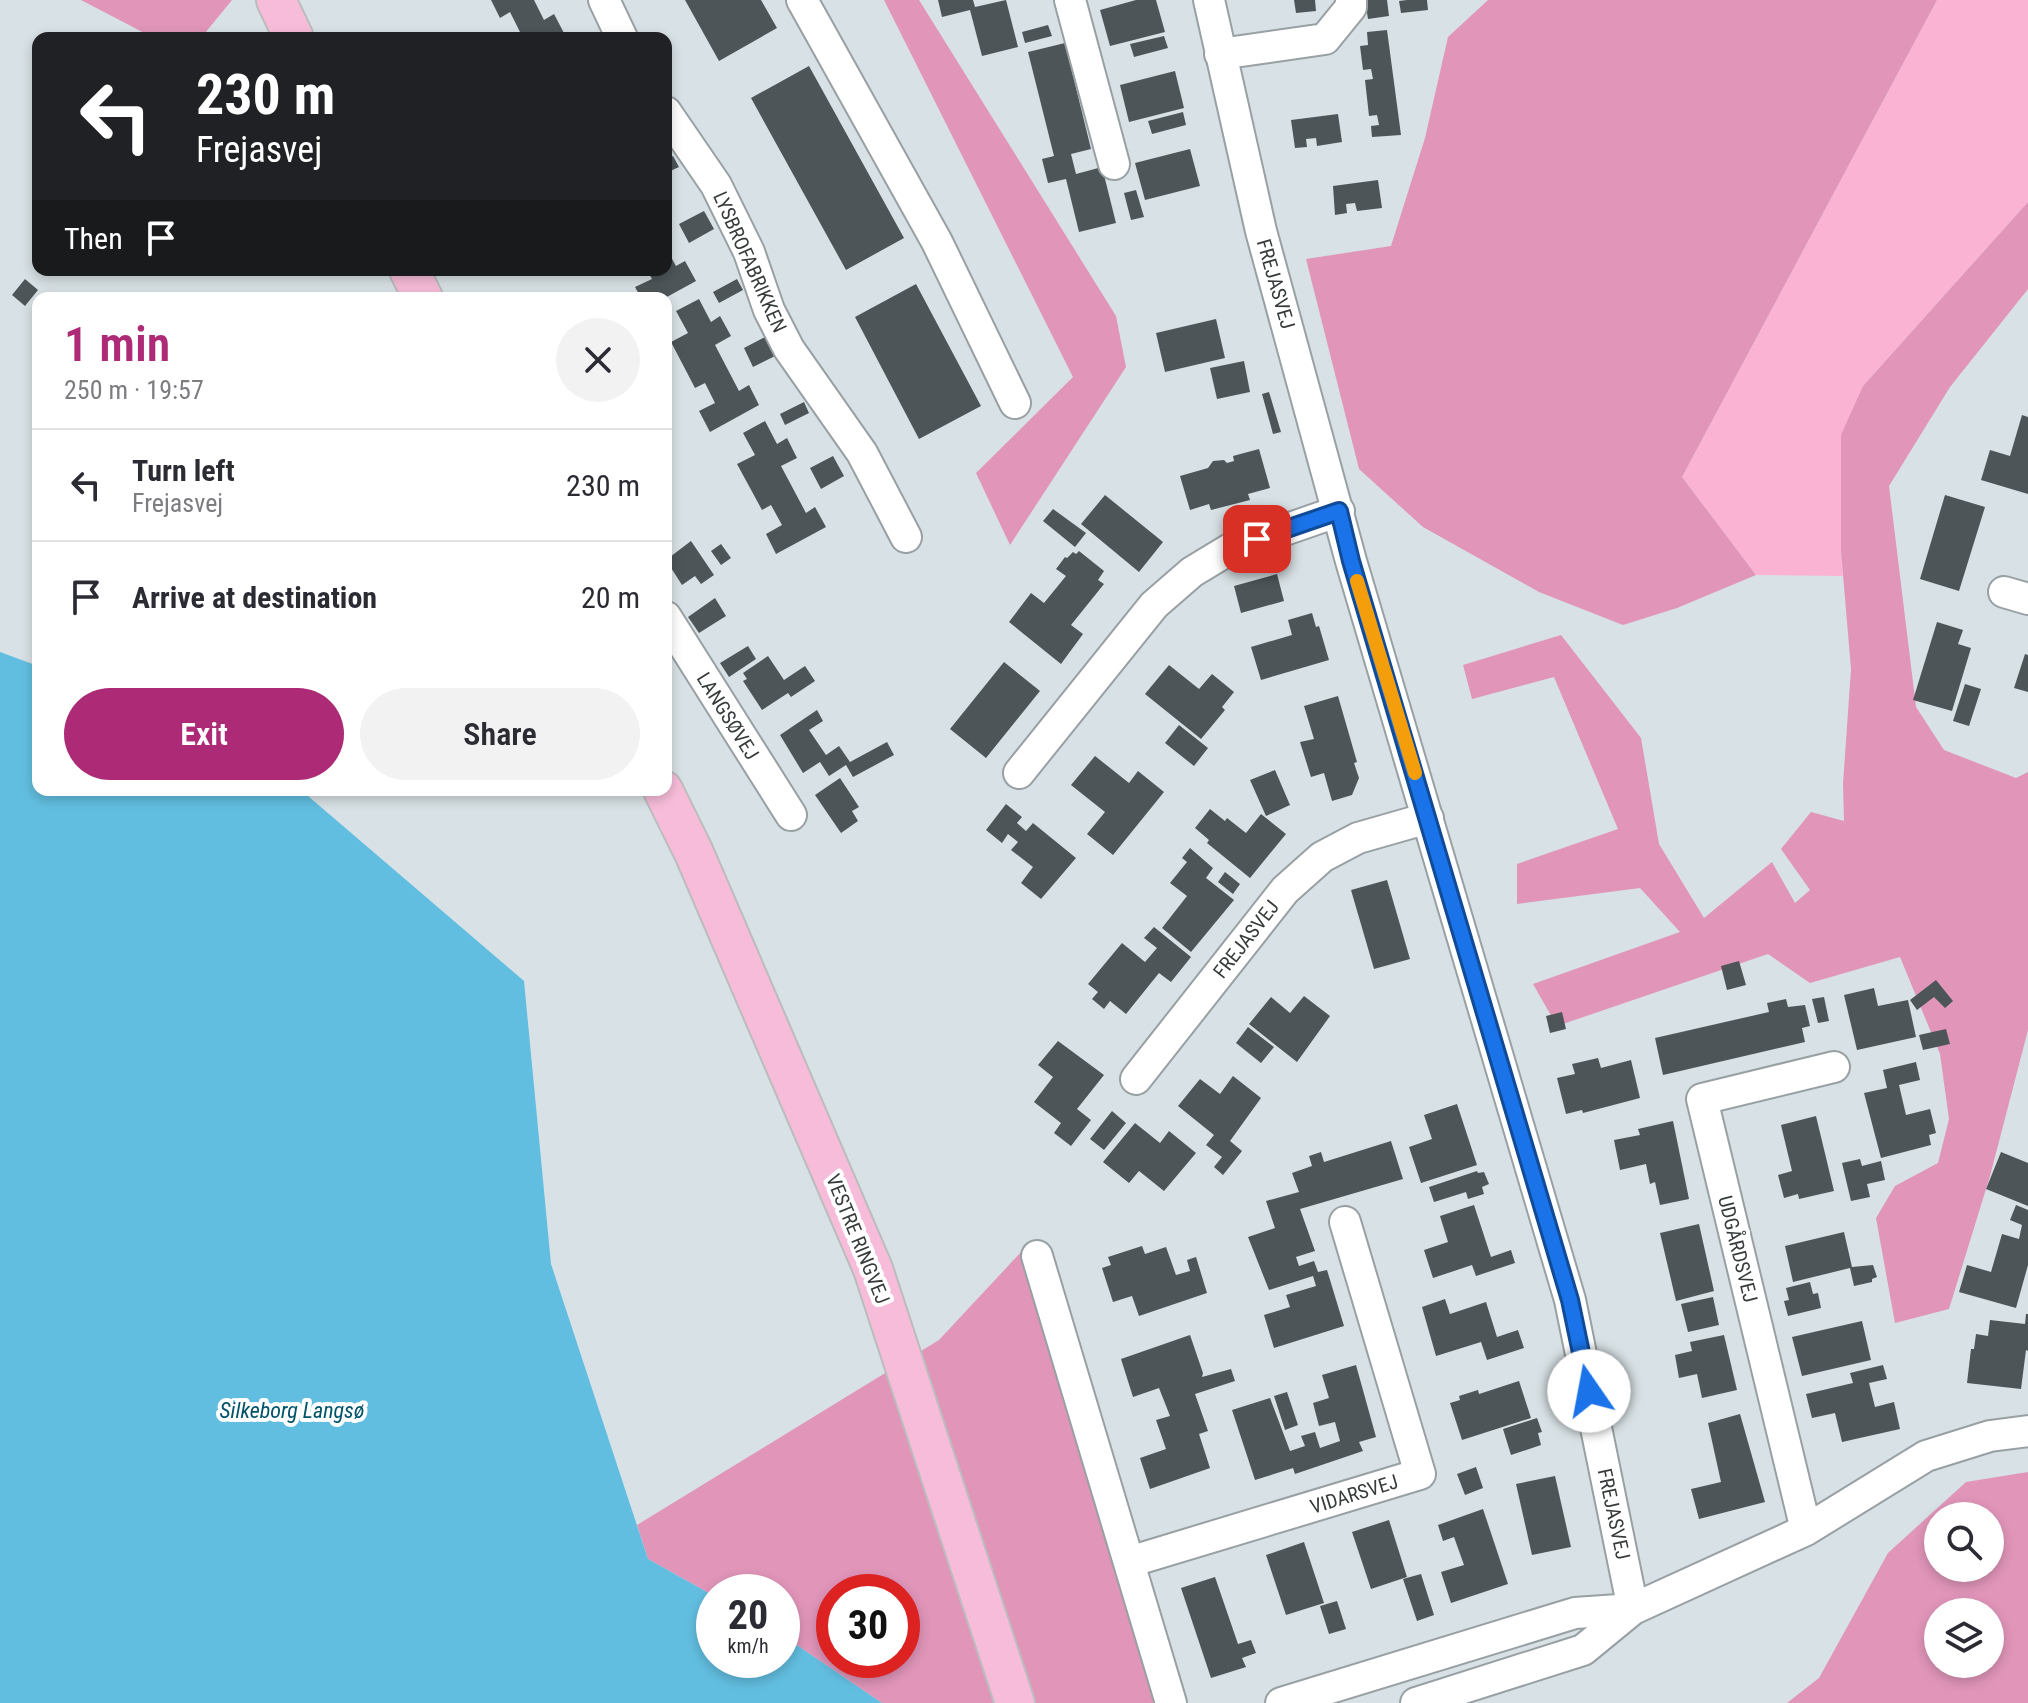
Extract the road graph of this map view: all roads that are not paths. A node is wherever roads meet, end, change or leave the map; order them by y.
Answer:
1 (276, 0) edge
2 (604, 0) edge
3 (802, 0) edge
4 (1070, 0) edge
5 (1209, 0) edge
6 (1351, 0) edge
7 (291, 32) edge
8 (619, 32) edge
9 (1220, 54) junction
10 (672, 121) edge
11 (1114, 164) dead end
12 (1015, 403) dead end
13 (1339, 511) junction
14 (906, 537) dead end
15 (672, 627) edge
16 (1019, 773) dead end
17 (666, 796) edge
18 (791, 815) dead end
19 (1428, 818) junction
20 (1834, 1067) dead end
21 (1136, 1079) dead end
22 (1345, 1222) dead end
23 (1037, 1256) dead end
24 (2028, 1431) edge
25 (1806, 1530) junction
26 (1129, 1562) junction
27 (1633, 1609) junction
28 (1015, 1703) edge
29 (1171, 1703) edge
30 (1281, 1703) edge
31 (1416, 1703) edge

1 - 7 main road
2 - 8 street
3 - 12 street
4 - 11 street
5 - 9 street, FREJASVEJ
6 - 9 street
9 - 13 street, FREJASVEJ
10 - 14 street, LYSBROFABRIKKEN
13 - 16 street
13 - 19 street, FREJASVEJ
15 - 18 street, LANGSØVEJ
17 - 28 main road, VESTRE RINGVEJ
19 - 21 street, FREJASVEJ
19 - 27 street, FREJASVEJ
20 - 25 street, UDGÅRDSVEJ
22 - 26 street, VIDARSVEJ
23 - 26 street
24 - 25 street
25 - 27 street
26 - 29 street
27 - 30 street
27 - 31 street

